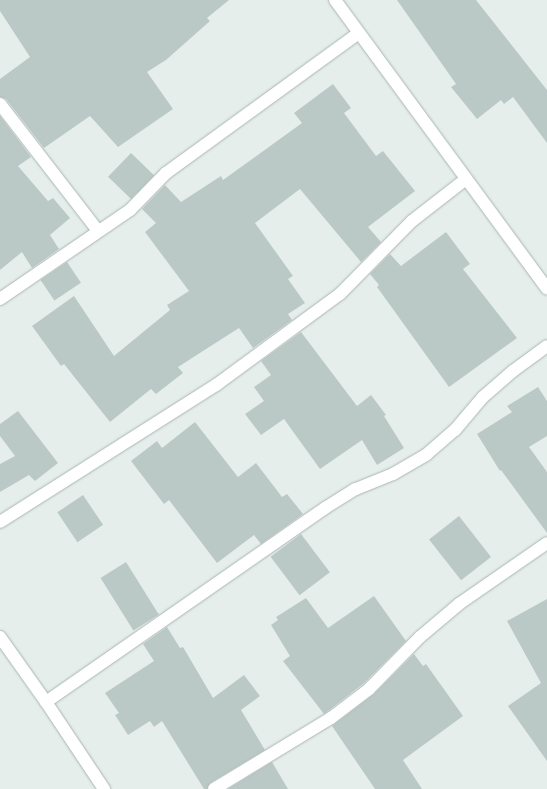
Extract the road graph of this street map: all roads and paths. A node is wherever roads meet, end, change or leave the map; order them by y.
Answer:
1 (335, 0) edge
2 (358, 33) junction
3 (0, 104) edge
4 (466, 179) junction
5 (98, 231) junction
6 (547, 289) edge
7 (0, 299) edge
8 (547, 346) edge
9 (0, 522) edge
10 (547, 544) edge
11 (0, 637) edge
12 (46, 702) junction
13 (104, 789) edge
14 (214, 789) edge

1 - 2 street
2 - 4 street
2 - 5 street
3 - 5 street
4 - 6 street
4 - 9 street
5 - 7 street
8 - 12 street
10 - 14 street
11 - 12 street
12 - 13 street

